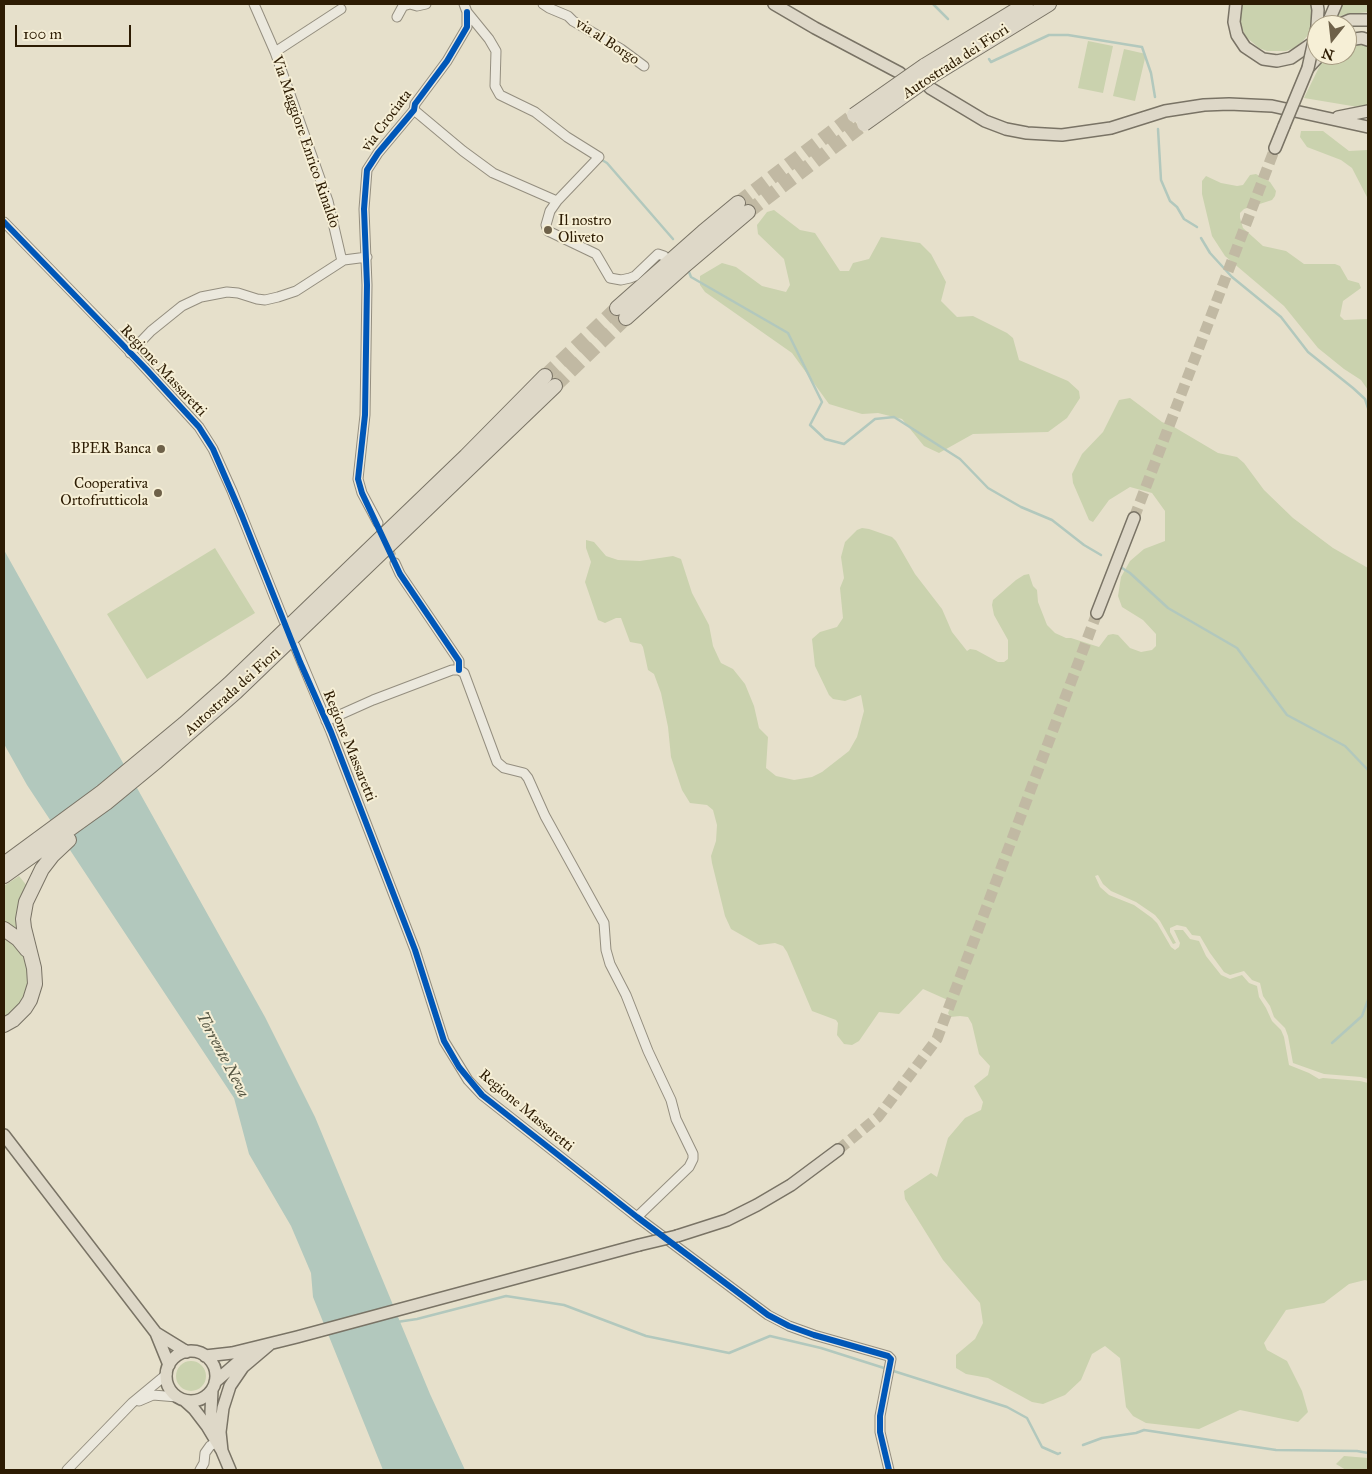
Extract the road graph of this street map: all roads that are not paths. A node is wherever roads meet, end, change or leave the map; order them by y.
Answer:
1 (254, 4) edge
2 (426, 4) edge
3 (543, 4) edge
4 (774, 4) edge
5 (1026, 4) edge
6 (1049, 4) edge
7 (1236, 4) edge
8 (465, 8) edge
9 (341, 9) dead end
10 (398, 17) dead end
11 (1307, 47) edge
12 (275, 52) junction
13 (1309, 65) edge
14 (1309, 65) edge
15 (1311, 65) edge
16 (644, 66) dead end
17 (1308, 68) junction
18 (900, 72) dead end
19 (928, 77) junction
20 (414, 110) junction
21 (1368, 111) edge
22 (859, 119) tunnel mouth
23 (1328, 119) junction
24 (1368, 127) edge
25 (1275, 148) tunnel mouth
26 (557, 202) junction
27 (743, 207) tunnel mouth
28 (4, 222) edge
29 (664, 256) dead end
30 (367, 257) junction
31 (344, 260) junction
32 (622, 313) tunnel mouth
33 (130, 352) junction
34 (550, 381) tunnel mouth
35 (1134, 518) tunnel mouth
36 (378, 523) tunnel mouth
37 (395, 564) tunnel mouth
38 (1096, 613) tunnel mouth
39 (284, 621) dead end
40 (295, 646) dead end
41 (459, 670) junction
42 (232, 688) junction
43 (326, 721) junction
44 (106, 803) junction
45 (22, 857) junction
46 (4, 862) edge
47 (4, 876) edge
48 (4, 929) edge
49 (31, 954) junction
50 (4, 1025) edge
51 (4, 1135) edge
52 (838, 1150) tunnel mouth
53 (637, 1217) junction
54 (156, 1333) junction
55 (272, 1343) junction
56 (262, 1350) junction
57 (187, 1352) junction
58 (205, 1356) junction
59 (168, 1369) junction
60 (214, 1386) junction
61 (181, 1398) junction
62 (132, 1403) junction
63 (218, 1444) junction
64 (67, 1470) edge
65 (200, 1470) edge
66 (230, 1470) edge
67 (888, 1470) edge

1 - 12 street, Via Maggiore Enrico Rinaldo
2 - 10 street
3 - 16 street, via al Borgo
4 - 18 main road
5 - 19 highway, Autostrada dei Fiori
6 - 19 highway, Autostrada dei Fiori
7 - 11 main road
8 - 20 street, via Crociata
8 - 26 street
9 - 12 street
12 - 31 street, Via Maggiore Enrico Rinaldo
13 - 17 main road, bridge
14 - 17 main road, bridge
15 - 17 main road
17 - 25 main road, bridge
19 - 22 highway, Autostrada dei Fiori, bridge
19 - 23 main road
20 - 26 street
20 - 30 street, via Crociata
21 - 23 main road
23 - 24 main road
26 - 29 street
27 - 32 highway
28 - 33 street, Regione Massaretti
30 - 31 street
30 - 36 street, via Crociata
31 - 33 street
33 - 39 street, Regione Massaretti
34 - 42 highway, Autostrada dei Fiori
35 - 38 main road
37 - 41 street
40 - 43 street, Regione Massaretti
41 - 43 street
41 - 53 street
42 - 44 highway, Autostrada dei Fiori
42 - 45 highway, Autostrada dei Fiori
43 - 53 street, Regione Massaretti
44 - 45 highway, Autostrada dei Fiori
44 - 49 highway
45 - 46 highway
45 - 47 highway, Autostrada dei Fiori
48 - 49 highway
49 - 50 highway
51 - 54 main road
52 - 55 main road, bridge
53 - 67 street, Regione Massaretti
54 - 57 main road
54 - 59 main road
55 - 56 main road
55 - 58 main road
56 - 60 main road
56 - 63 main road
57 - 58 main road
57 - 59 main road
58 - 60 main road
59 - 61 main road
59 - 62 street
60 - 61 main road
60 - 63 main road
61 - 62 street
61 - 63 main road
62 - 64 street
63 - 65 street
63 - 66 main road

